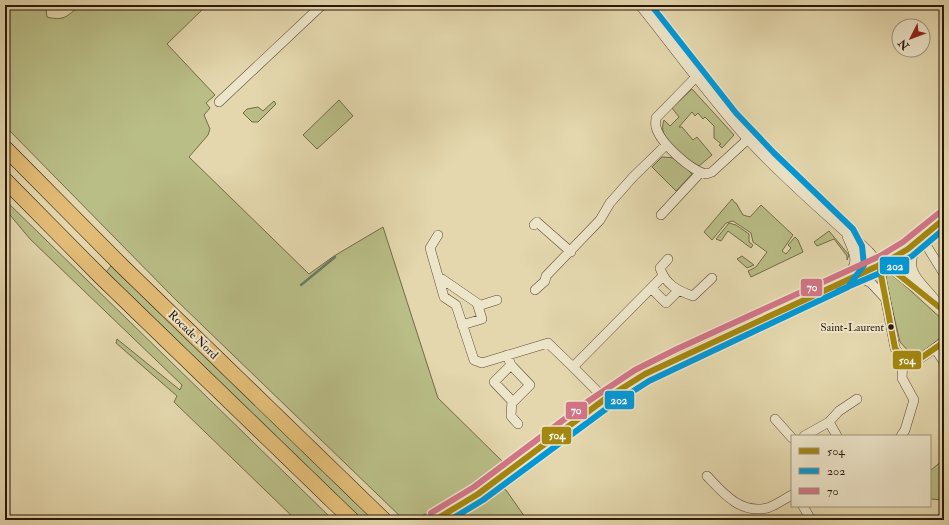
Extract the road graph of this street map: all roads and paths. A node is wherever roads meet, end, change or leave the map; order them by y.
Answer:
1 (322, 5) edge
2 (641, 5) edge
3 (696, 77) junction
4 (219, 102) dead end
5 (748, 139) junction
6 (666, 144) junction
7 (5, 148) edge
8 (700, 173) junction
9 (5, 180) edge
10 (661, 215) dead end
11 (944, 219) edge
12 (534, 225) dead end
13 (847, 232) junction
14 (438, 235) dead end
15 (925, 243) junction
16 (908, 249) junction
17 (571, 252) junction
18 (668, 259) dead end
19 (881, 264) junction
20 (944, 274) edge
21 (663, 276) junction
22 (850, 277) junction
23 (712, 278) dead end
24 (440, 282) junction
25 (912, 284) junction
26 (651, 288) junction
27 (536, 290) dead end
28 (678, 291) junction
29 (497, 300) dead end
30 (885, 300) junction
31 (478, 306) junction
32 (941, 308) edge
33 (462, 325) junction
34 (941, 347) edge
35 (507, 355) junction
36 (903, 360) junction
37 (944, 364) edge
38 (510, 365) junction
39 (574, 367) junction
40 (605, 399) junction
41 (857, 399) dead end
42 (512, 400) junction
43 (775, 419) dead end
44 (829, 422) junction
45 (518, 424) dead end
46 (806, 435) edge
47 (836, 435) edge
48 (901, 435) edge
49 (791, 437) edge
50 (707, 476) dead end
51 (791, 496) edge
52 (805, 507) edge
53 (352, 520) edge
54 (384, 520) edge
55 (435, 520) edge
56 (812, 520) edge

1 - 4 street
2 - 3 street
3 - 5 street
3 - 6 street
5 - 8 street
5 - 13 street
6 - 8 street
6 - 17 street
7 - 54 highway, Rocade Nord
8 - 10 street
9 - 53 highway, Rocade Nord
11 - 15 main road
12 - 17 street
13 - 19 street
13 - 22 street
14 - 24 street
15 - 16 main road
15 - 20 street
15 - 32 street
16 - 19 main road
16 - 25 street
17 - 27 street
18 - 21 street
19 - 22 main road
19 - 25 street
19 - 30 street
21 - 26 street
21 - 28 street
22 - 30 street
22 - 40 main road
23 - 28 street
24 - 31 street
24 - 33 street
25 - 32 street
26 - 28 street
26 - 39 street
29 - 31 street
30 - 36 street
31 - 33 street
33 - 35 street
34 - 36 street
34 - 37 street
35 - 38 street
35 - 39 street
36 - 48 street
38 - 42 street
38 - 42 street
39 - 40 street
40 - 55 main road
41 - 44 street
42 - 45 street
43 - 49 street
44 - 46 street
44 - 47 street
50 - 51 street
52 - 56 street

